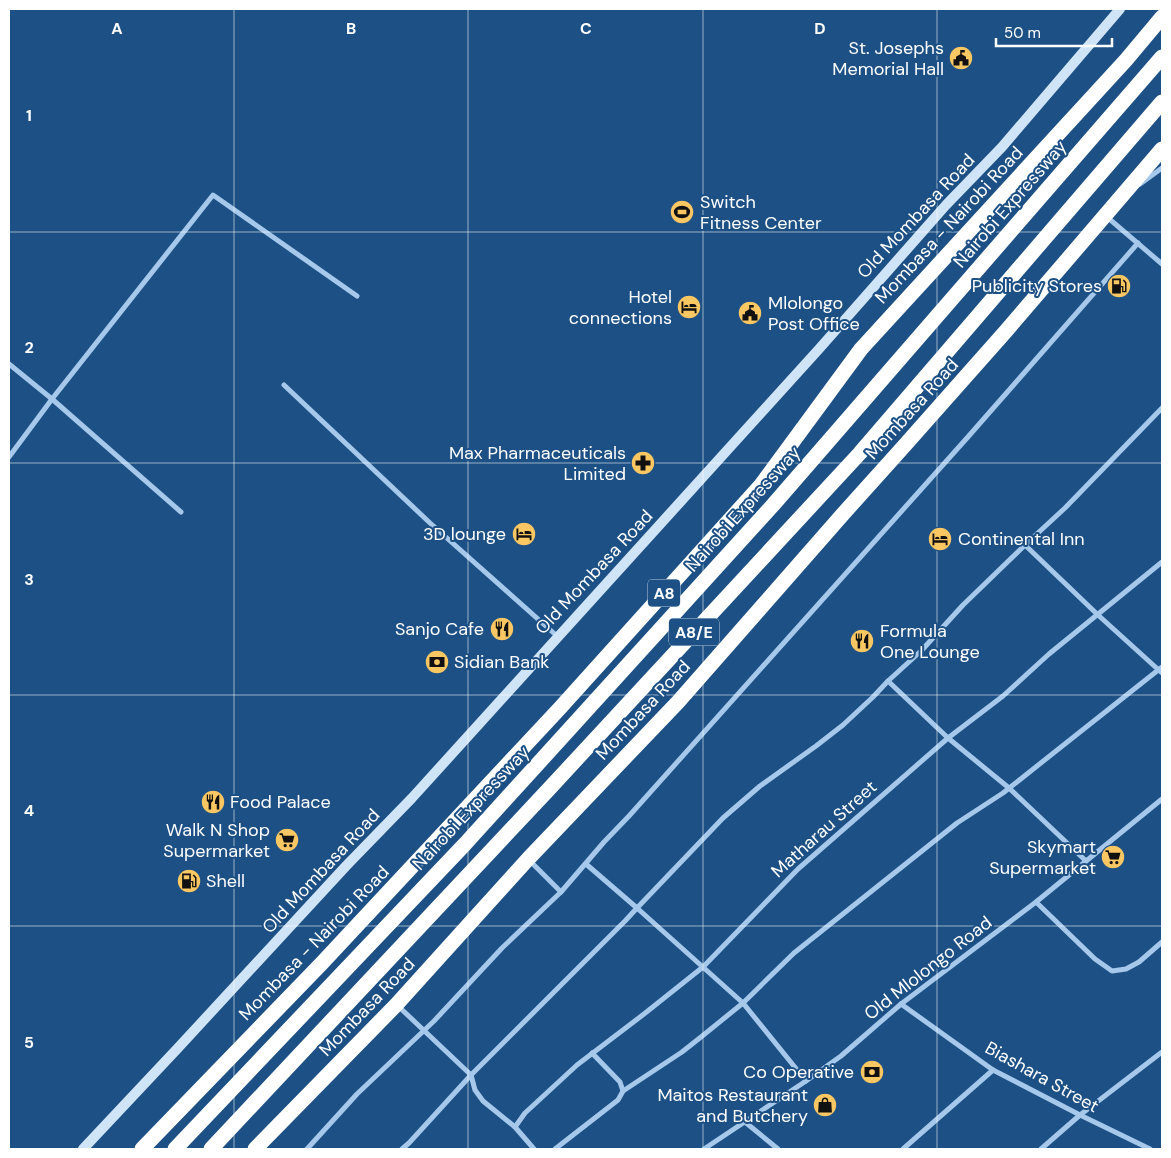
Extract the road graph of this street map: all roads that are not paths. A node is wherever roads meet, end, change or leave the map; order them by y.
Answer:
1 (1120, 9) edge
2 (1162, 17) edge
3 (1162, 57) edge
4 (1162, 102) edge
5 (1162, 148) edge
6 (1162, 168) edge
7 (1120, 198) junction
8 (1105, 216) junction
9 (1138, 243) junction
10 (1162, 264) edge
11 (357, 296) dead end
12 (9, 364) edge
13 (284, 385) dead end
14 (52, 399) junction
15 (1162, 408) edge
16 (9, 457) edge
17 (180, 512) dead end
18 (1025, 545) junction
19 (1162, 562) edge
20 (1098, 615) junction
21 (557, 636) junction
22 (1161, 670) edge
23 (888, 681) junction
24 (948, 738) junction
25 (1009, 788) junction
26 (1162, 799) edge
27 (528, 859) junction
28 (1086, 861) junction
29 (586, 864) junction
30 (561, 892) junction
31 (1036, 902) junction
32 (637, 908) junction
33 (1162, 942) edge
34 (703, 966) junction
35 (743, 1003) junction
36 (901, 1004) junction
37 (396, 1005) junction
38 (423, 1031) junction
39 (1162, 1052) edge
40 (592, 1054) junction
41 (993, 1070) junction
42 (471, 1075) junction
43 (806, 1081) junction
44 (623, 1091) junction
45 (1080, 1115) junction
46 (745, 1122) junction
47 (515, 1127) junction
48 (261, 1147) edge
49 (83, 1149) edge
50 (142, 1149) edge
51 (175, 1149) edge
52 (212, 1149) edge
53 (307, 1149) edge
54 (402, 1149) edge
55 (534, 1149) edge
56 (555, 1149) edge
57 (704, 1149) edge
58 (778, 1149) edge
59 (903, 1149) edge
60 (1042, 1149) edge
61 (1150, 1149) edge

1 - 21 street, Old Mombasa Road
2 - 50 highway, Mombasa - Nairobi Road / A8
3 - 51 highway, Nairobi Expressway / A8/E
4 - 52 highway, A8/E
5 - 7 highway, Mombasa Road
6 - 7 street
7 - 8 highway, Mombasa Road
8 - 9 street
8 - 27 highway, Mombasa Road
9 - 10 street
9 - 29 street
11 - 14 street
12 - 14 street
13 - 21 street
14 - 16 street
14 - 17 street
15 - 18 street
18 - 20 street
18 - 23 street
19 - 20 street, Matharau Street
20 - 22 street
20 - 24 street, Matharau Street
21 - 49 street, Old Mombasa Road
22 - 25 street
23 - 24 street
23 - 32 street
24 - 25 street
24 - 34 street, Matharau Street
25 - 28 street
25 - 35 street
26 - 28 street, Old Mlolongo Road
27 - 30 street
27 - 37 highway, Mombasa Road
28 - 31 street, Old Mlolongo Road
29 - 30 street
29 - 32 street
30 - 38 street
31 - 33 street
31 - 36 street, Old Mlolongo Road
32 - 34 street
32 - 42 street
34 - 35 street
34 - 40 street, Matharau Street
35 - 43 street
35 - 44 street
36 - 41 street, Biashara Street
36 - 43 street, Old Mlolongo Road
37 - 38 street
37 - 48 highway, Mombasa Road
38 - 42 street
38 - 53 street
39 - 45 street
40 - 44 street
40 - 47 street, Matharau Street
41 - 45 street, Biashara Street
41 - 59 street
42 - 47 street
42 - 54 street
43 - 46 street, Old Mlolongo Road
44 - 56 street
45 - 60 street
45 - 61 street, Biashara Street
46 - 57 street, Old Mlolongo Road
46 - 58 street
47 - 55 street

